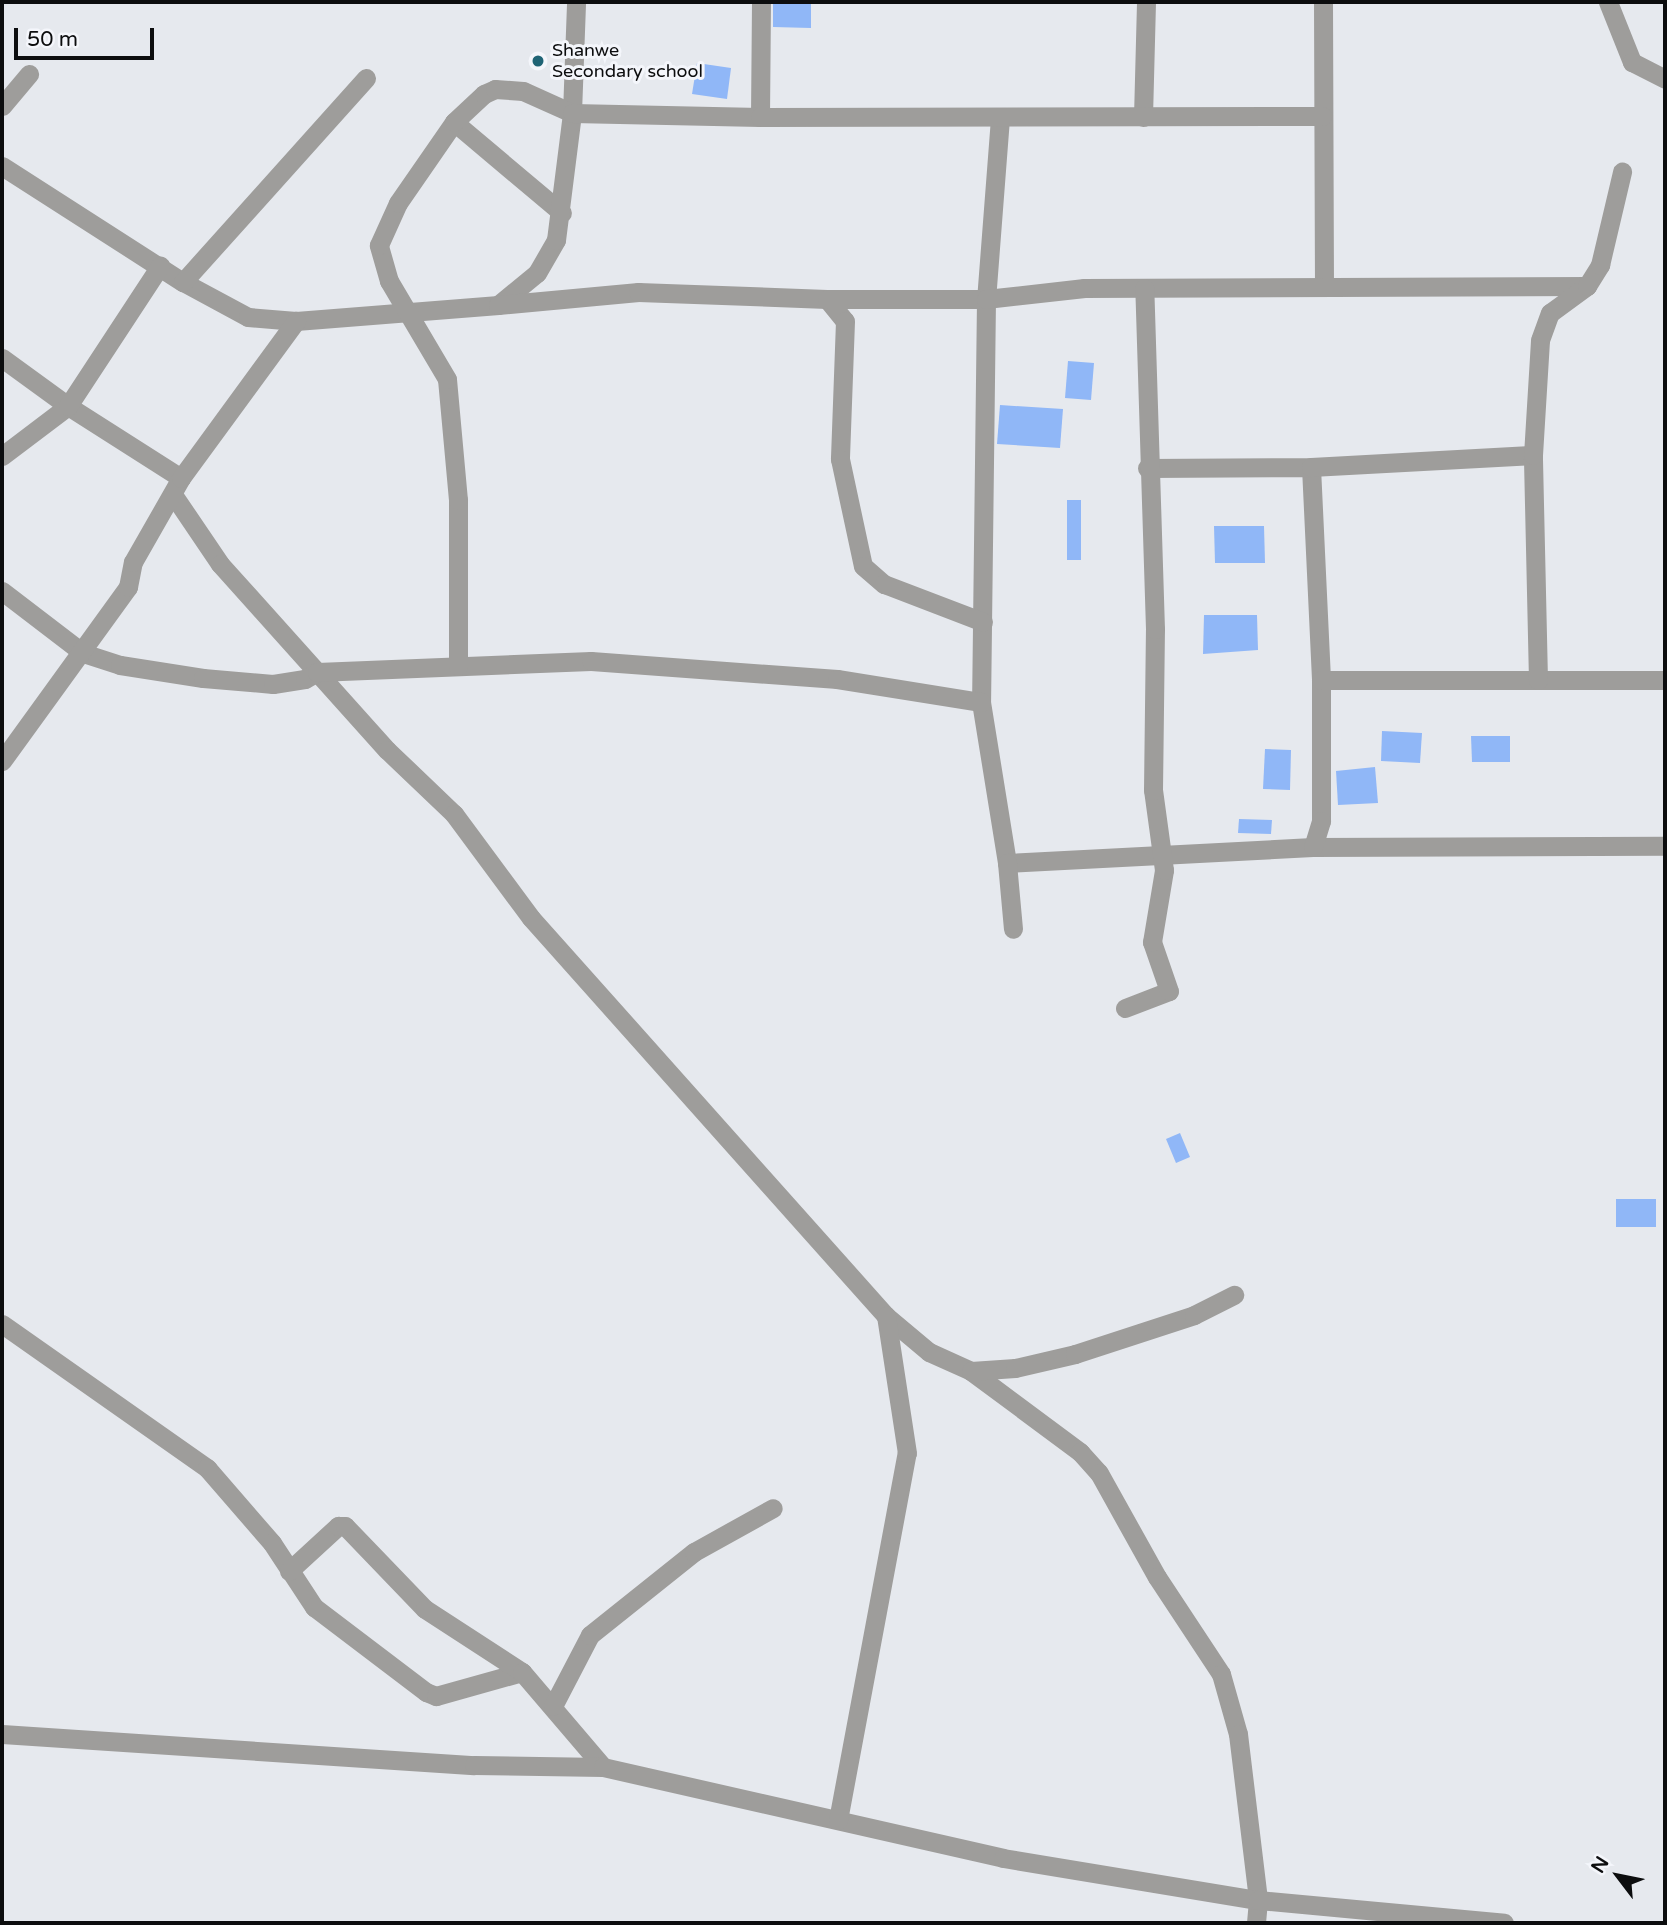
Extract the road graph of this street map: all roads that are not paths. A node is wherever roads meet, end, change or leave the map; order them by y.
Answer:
1 (576, 2) edge
2 (761, 2) edge
3 (1146, 2) edge
4 (1323, 2) edge
5 (1608, 2) edge
6 (29, 74) dead end
7 (366, 78) dead end
8 (1665, 79) edge
9 (2, 106) edge
10 (572, 113) junction
11 (1322, 116) junction
12 (760, 117) junction
13 (1143, 117) junction
14 (999, 118) junction
15 (454, 122) junction
16 (2, 166) edge
17 (1622, 172) dead end
18 (562, 213) junction
19 (160, 266) junction
20 (183, 282) junction
21 (1324, 286) junction
22 (1587, 286) junction
23 (1144, 288) junction
24 (827, 299) junction
25 (986, 299) junction
26 (498, 305) junction
27 (406, 309) junction
28 (296, 321) junction
29 (2, 358) edge
30 (68, 406) junction
31 (1533, 455) junction
32 (2, 456) edge
33 (1311, 467) junction
34 (1147, 468) junction
35 (177, 487) junction
36 (2, 591) edge
37 (983, 622) junction
38 (83, 653) junction
39 (458, 666) junction
40 (317, 672) junction
41 (1321, 680) junction
42 (1538, 680) junction
43 (1665, 680) edge
44 (981, 702) junction
45 (2, 761) edge
46 (1665, 846) edge
47 (1313, 847) junction
48 (1163, 853) junction
49 (1007, 863) junction
50 (1013, 929) dead end
51 (1125, 1009) dead end
52 (1234, 1295) dead end
53 (886, 1316) junction
54 (2, 1324) edge
55 (971, 1371) junction
56 (773, 1508) dead end
57 (289, 1571) junction
58 (522, 1672) junction
59 (553, 1706) junction
60 (2, 1734) edge
61 (603, 1767) junction
62 (838, 1820) junction
63 (1258, 1900) junction
64 (1255, 1923) edge
65 (1504, 1923) edge

1 - 10 street
2 - 12 street
3 - 13 street
4 - 11 street
5 - 8 street
6 - 9 street
7 - 20 street
10 - 12 street
10 - 15 street
10 - 18 street
11 - 13 street
11 - 21 street
12 - 14 street
13 - 14 street
14 - 25 street
15 - 18 street
15 - 27 street
16 - 19 street
17 - 22 street
18 - 26 street
19 - 20 street
19 - 30 street
20 - 28 street
21 - 22 street
21 - 23 street
22 - 31 street
23 - 25 street
23 - 34 street
24 - 25 street
24 - 26 street
24 - 37 street
25 - 37 street
26 - 27 street
27 - 28 street
27 - 39 street
28 - 35 street
29 - 30 street
30 - 32 street
30 - 35 street
31 - 33 street
31 - 42 street
33 - 34 street
33 - 41 street
34 - 48 street
35 - 38 street
35 - 40 street
36 - 38 street
37 - 44 street
38 - 40 street
38 - 45 street
39 - 40 street
39 - 44 street
40 - 53 street
41 - 42 street
41 - 47 street
42 - 43 street
44 - 49 street
46 - 47 street
47 - 48 street
48 - 49 street
48 - 51 street
49 - 50 street
52 - 55 street
53 - 55 street
53 - 62 street
54 - 57 street
55 - 63 street
56 - 59 street
57 - 58 street
57 - 58 street
58 - 59 street
59 - 61 street
60 - 61 street
61 - 62 street
62 - 63 street
63 - 64 street
63 - 65 street

